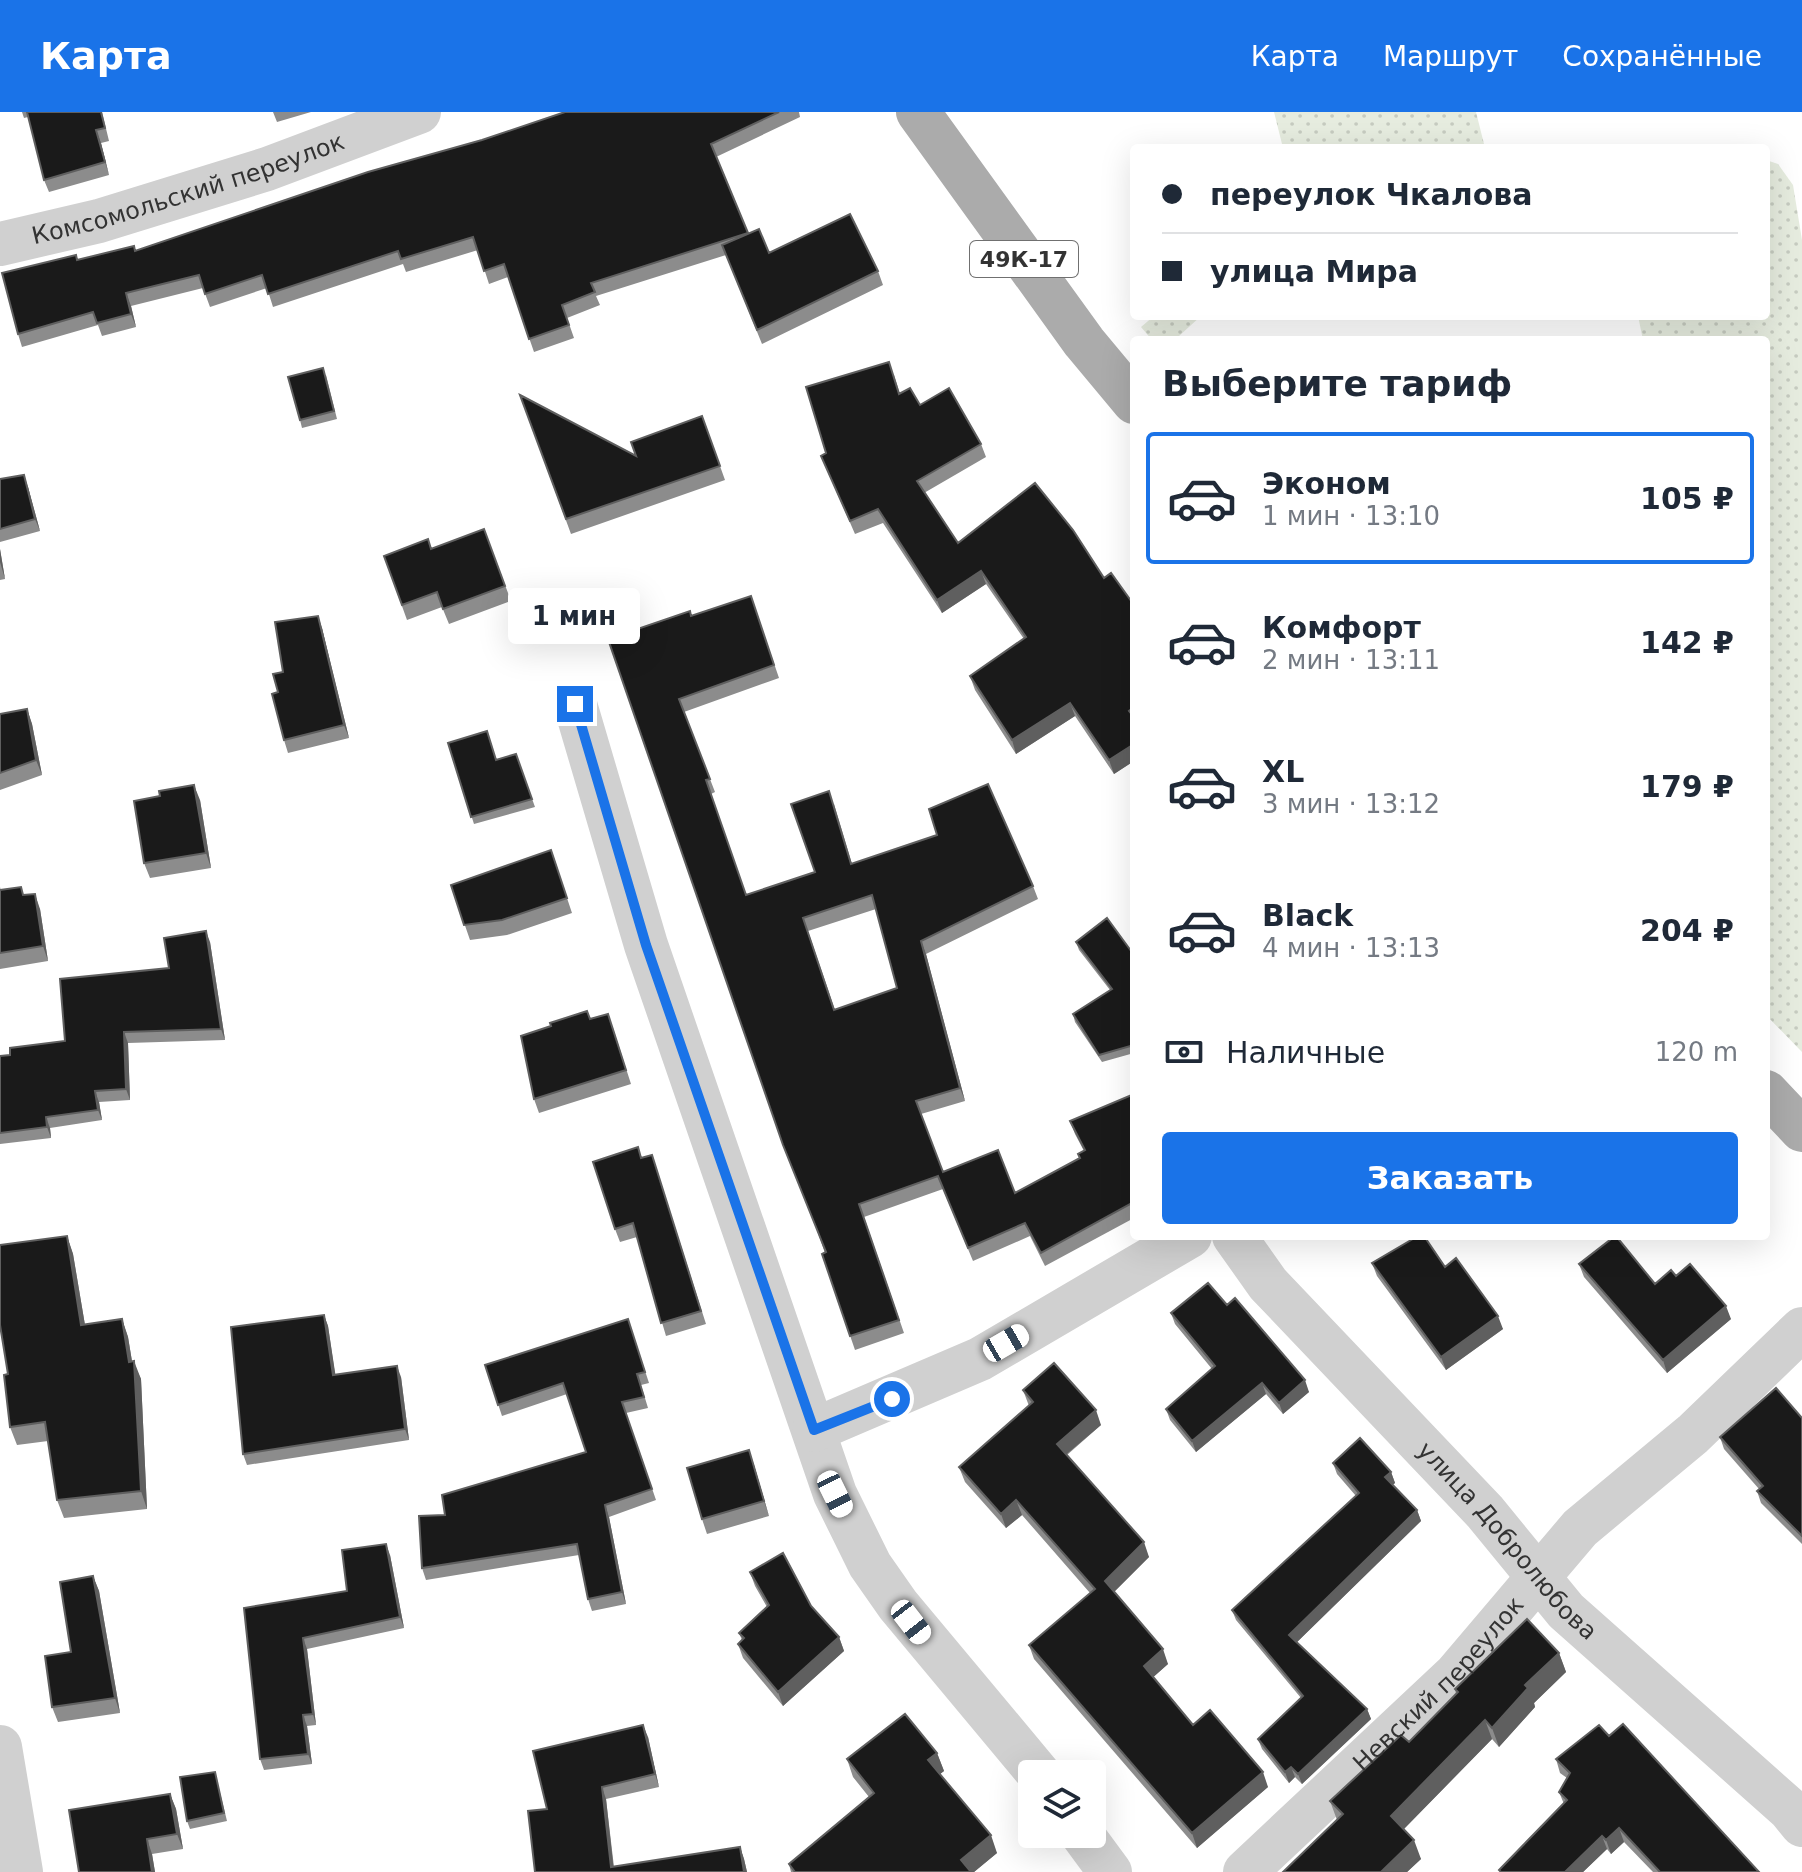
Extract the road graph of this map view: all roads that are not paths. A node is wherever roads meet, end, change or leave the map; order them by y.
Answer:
1 (419, 112) edge
2 (918, 112) edge
3 (0, 244) edge
4 (1130, 397) edge
5 (575, 704) dead end
6 (1770, 1096) edge
7 (1802, 1130) edge
8 (1183, 1240) edge
9 (1237, 1240) edge
10 (1802, 1329) edge
11 (814, 1430) junction
12 (1539, 1575) junction
13 (0, 1747) edge
14 (1027, 1760) edge
15 (1802, 1825) edge
16 (1092, 1848) edge
17 (21, 1872) edge
18 (1110, 1872) edge
19 (1245, 1872) edge

1 - 3 street, Комсомольский переулок
2 - 4 main road, 49К-17
5 - 11 street
6 - 7 main road
8 - 11 street
9 - 12 street, улица Добролюбова
10 - 12 street, Невский переулок
11 - 14 street
12 - 15 street, улица Добролюбова
12 - 19 street, Невский переулок
13 - 17 street
16 - 18 street

